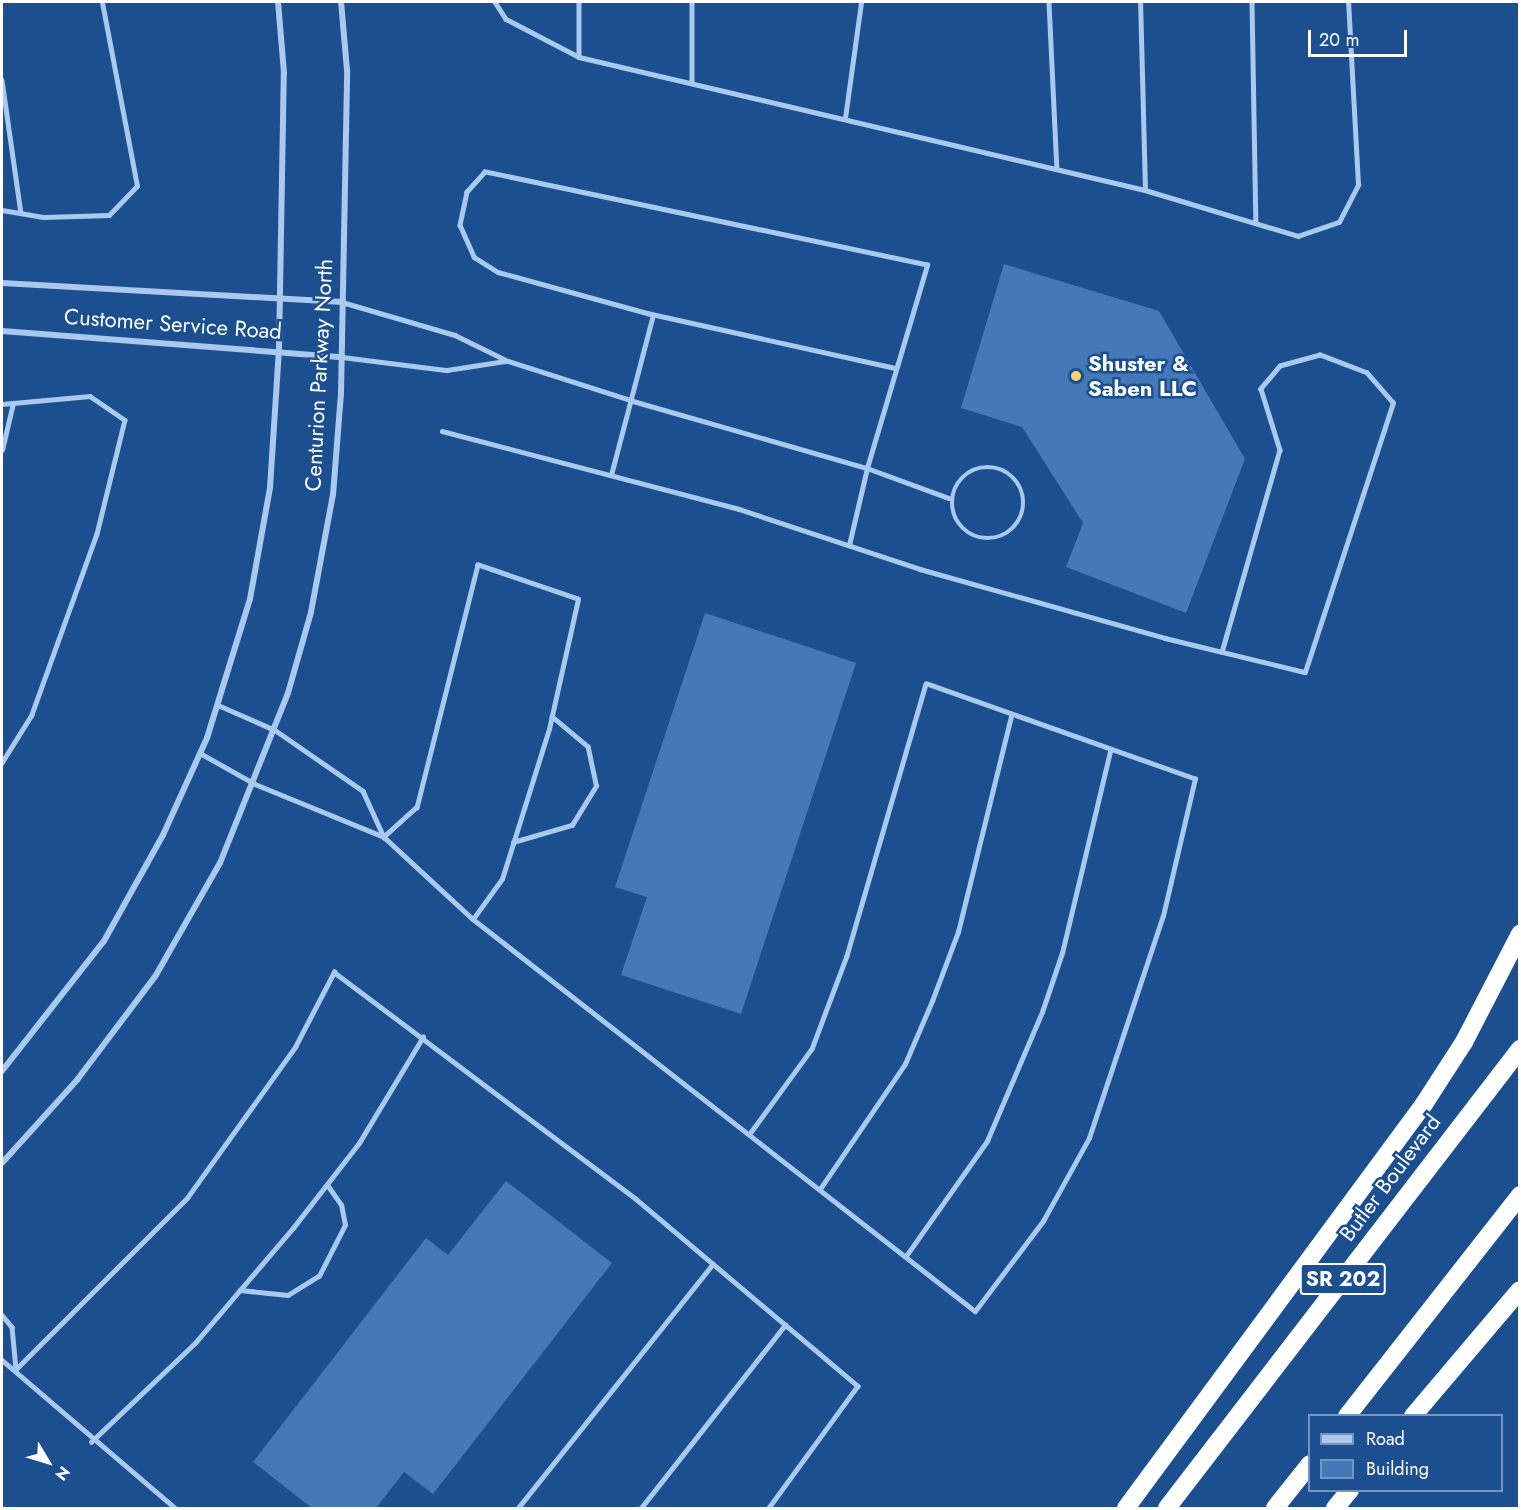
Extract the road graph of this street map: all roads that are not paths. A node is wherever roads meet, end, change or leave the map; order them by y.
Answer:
1 (102, 2) edge
2 (278, 2) edge
3 (340, 2) edge
4 (495, 2) edge
5 (579, 2) edge
6 (692, 2) edge
7 (861, 2) edge
8 (1049, 2) edge
9 (1140, 2) edge
10 (1252, 2) edge
11 (1348, 2) edge
12 (579, 57) junction
13 (2, 80) edge
14 (692, 82) junction
15 (845, 118) junction
16 (1057, 169) junction
17 (1145, 190) junction
18 (2, 210) edge
19 (21, 213) junction
20 (1256, 223) junction
21 (2, 283) edge
22 (281, 299) junction
23 (342, 302) junction
24 (653, 315) junction
25 (2, 331) edge
26 (279, 349) junction
27 (342, 357) junction
28 (508, 361) junction
29 (897, 368) junction
30 (633, 401) junction
31 (13, 403) junction
32 (2, 404) edge
33 (442, 431) dead end
34 (2, 450) edge
35 (867, 468) junction
36 (611, 475) junction
37 (949, 498) junction
38 (849, 545) junction
39 (1222, 652) junction
40 (218, 705) junction
41 (1011, 716) junction
42 (552, 717) junction
43 (275, 730) junction
44 (1110, 751) junction
45 (200, 753) junction
46 (2, 763) edge
47 (255, 784) junction
48 (384, 837) junction
49 (513, 842) junction
50 (472, 919) junction
51 (1520, 934) edge
52 (423, 1037) junction
53 (1520, 1049) edge
54 (2, 1071) edge
55 (750, 1134) junction
56 (2, 1163) edge
57 (327, 1185) junction
58 (820, 1189) junction
59 (1520, 1195) edge
60 (906, 1256) junction
61 (713, 1264) junction
62 (240, 1290) junction
63 (1520, 1290) edge
64 (2, 1315) edge
65 (785, 1325) junction
66 (2, 1360) edge
67 (16, 1369) junction
68 (1349, 1414) edge
69 (1415, 1414) edge
70 (91, 1442) junction
71 (1308, 1467) edge
72 (1349, 1492) edge
73 (175, 1509) edge
74 (518, 1509) edge
75 (641, 1509) edge
76 (769, 1509) edge
77 (1126, 1509) edge
78 (1167, 1509) edge
79 (1275, 1509) edge
80 (1335, 1509) edge

1 - 19 lane
2 - 22 street, Centurion Parkway North
3 - 23 street, Centurion Parkway North
4 - 12 lane
5 - 12 lane
6 - 14 lane
7 - 15 lane
8 - 16 lane
9 - 17 lane
10 - 20 lane
11 - 20 lane
12 - 14 lane
13 - 19 lane
14 - 15 lane
15 - 16 lane
16 - 17 lane
17 - 20 lane
18 - 19 lane
21 - 22 street, Customer Service Road
22 - 23 street, Customer Service Road
22 - 26 street, Centurion Parkway North
23 - 27 street, Centurion Parkway North
23 - 28 lane
24 - 29 lane
24 - 29 lane
24 - 30 lane
25 - 26 street, Customer Service Road
26 - 27 street, Customer Service Road
26 - 40 street, Centurion Parkway North
27 - 28 lane
27 - 43 street, Centurion Parkway North
28 - 30 lane
29 - 35 lane
30 - 35 lane
30 - 36 lane
31 - 32 lane
31 - 34 lane
31 - 46 lane
33 - 36 lane
35 - 37 lane
35 - 38 lane
36 - 38 lane
37 - 37 lane
38 - 39 lane
39 - 39 lane
40 - 43 lane
40 - 45 street, Centurion Parkway North
41 - 44 lane
41 - 55 lane
41 - 58 lane
42 - 48 lane
42 - 49 lane
42 - 49 lane
43 - 47 street, Centurion Parkway North
43 - 48 lane
44 - 60 lane
44 - 60 lane
45 - 47 lane
45 - 54 street, Centurion Parkway North
47 - 48 lane
47 - 56 street, Centurion Parkway North
48 - 50 lane
49 - 50 lane
50 - 55 lane
51 - 77 highway
52 - 57 lane
52 - 61 lane
52 - 67 lane
53 - 78 highway, Butler Boulevard / SR 202
55 - 58 lane
57 - 62 lane
57 - 62 lane
58 - 60 lane
59 - 68 highway
61 - 65 lane
61 - 74 lane
62 - 70 lane
63 - 69 highway
64 - 67 lane
65 - 75 lane
65 - 76 lane
66 - 67 lane
67 - 70 lane
70 - 73 lane
71 - 79 highway
72 - 80 highway

